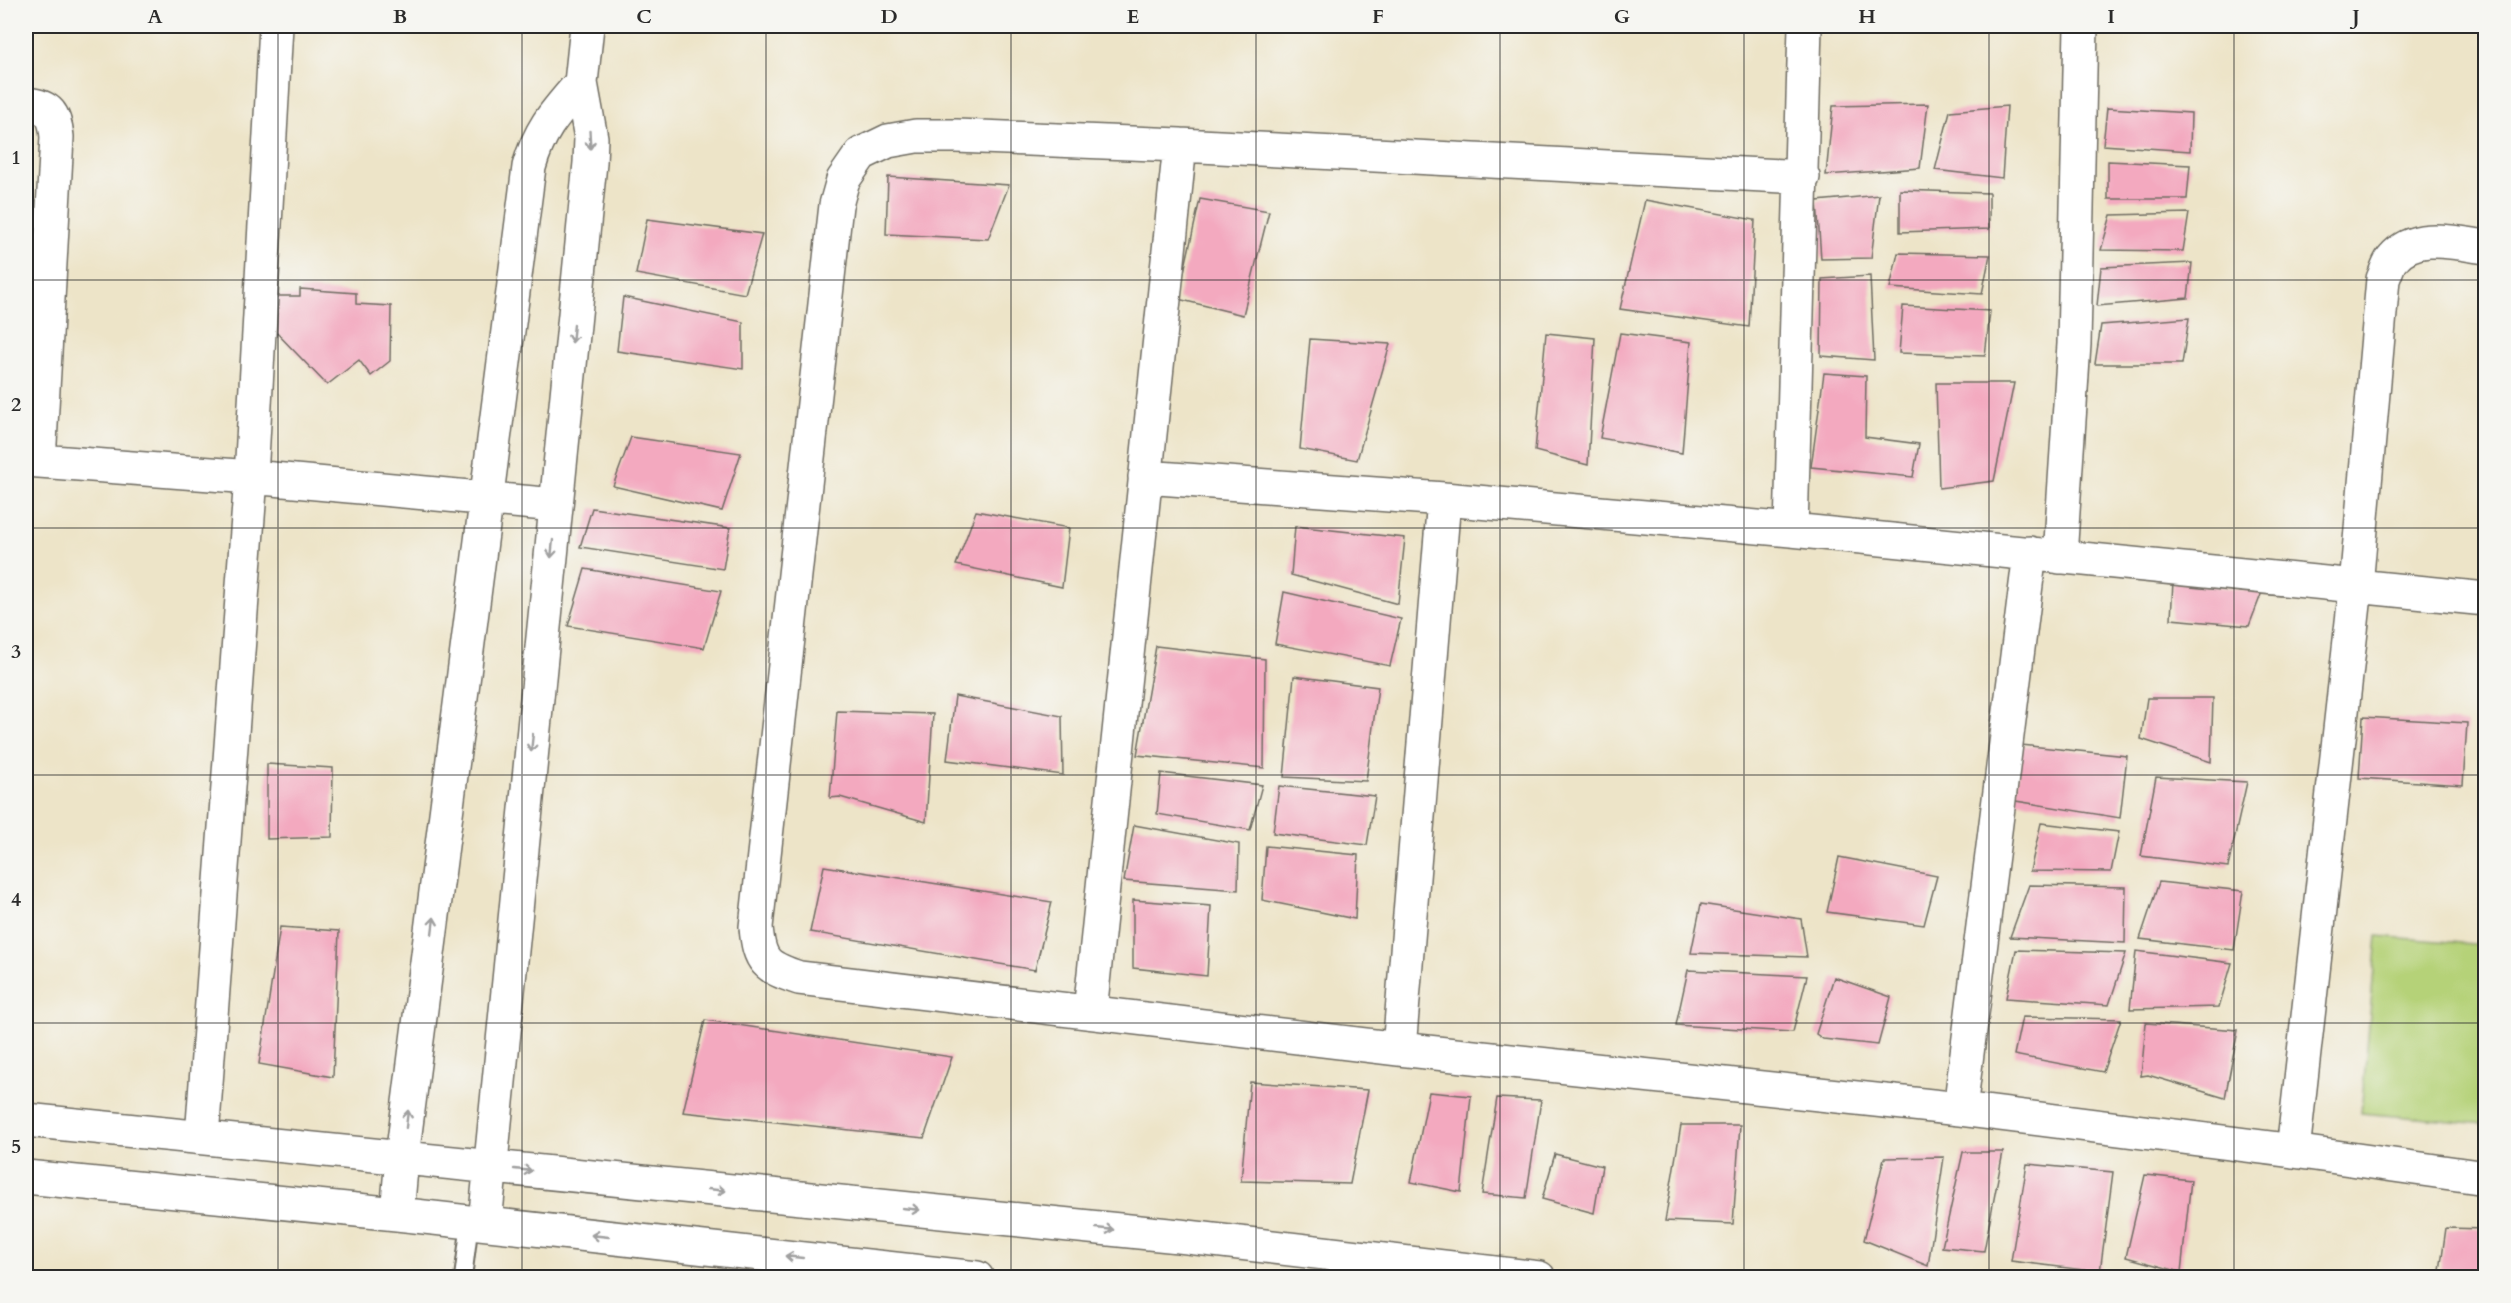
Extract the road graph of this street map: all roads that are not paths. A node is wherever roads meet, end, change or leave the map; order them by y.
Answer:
1 (276, 26) edge
2 (587, 26) edge
3 (1806, 26) edge
4 (2081, 26) edge
5 (581, 83) junction
6 (26, 104) edge
7 (1180, 145) junction
8 (1803, 177) junction
9 (2486, 247) edge
10 (32, 460) edge
11 (251, 477) junction
12 (1145, 477) junction
13 (489, 498) junction
14 (1444, 500) junction
15 (556, 505) junction
16 (1791, 530) junction
17 (2045, 555) junction
18 (2356, 586) junction
19 (2486, 599) edge
20 (1090, 1012) junction
21 (1399, 1049) junction
22 (1960, 1109) junction
23 (26, 1120) edge
24 (201, 1137) junction
25 (2293, 1151) junction
26 (402, 1157) junction
27 (490, 1167) junction
28 (26, 1177) edge
29 (2486, 1178) edge
30 (397, 1215) junction
31 (477, 1223) junction
32 (935, 1275) edge
33 (463, 1278) edge
34 (977, 1278) edge
35 (1539, 1278) edge

1 - 11 street
2 - 5 street
3 - 8 street
4 - 17 street
5 - 13 street
5 -> 15 street
6 - 10 street
7 - 8 street
7 - 12 street
7 - 20 street
8 - 16 street
9 - 18 street
10 - 11 street
11 - 13 street
11 - 24 street
12 - 14 street
12 - 20 street
13 - 15 street
26 -> 13 street
14 - 16 street
14 - 21 street
15 -> 27 street
16 - 17 street
17 - 18 street
17 - 22 street
18 - 19 street
18 - 25 street
20 - 21 street
21 - 22 street
22 - 25 street
23 - 24 street
24 - 26 street
25 - 29 street
26 - 27 street
26 - 30 street
27 - 31 street
27 -> 35 street
28 - 30 street
30 - 31 street
32 -> 31 street
31 - 33 lane
32 - 34 street

